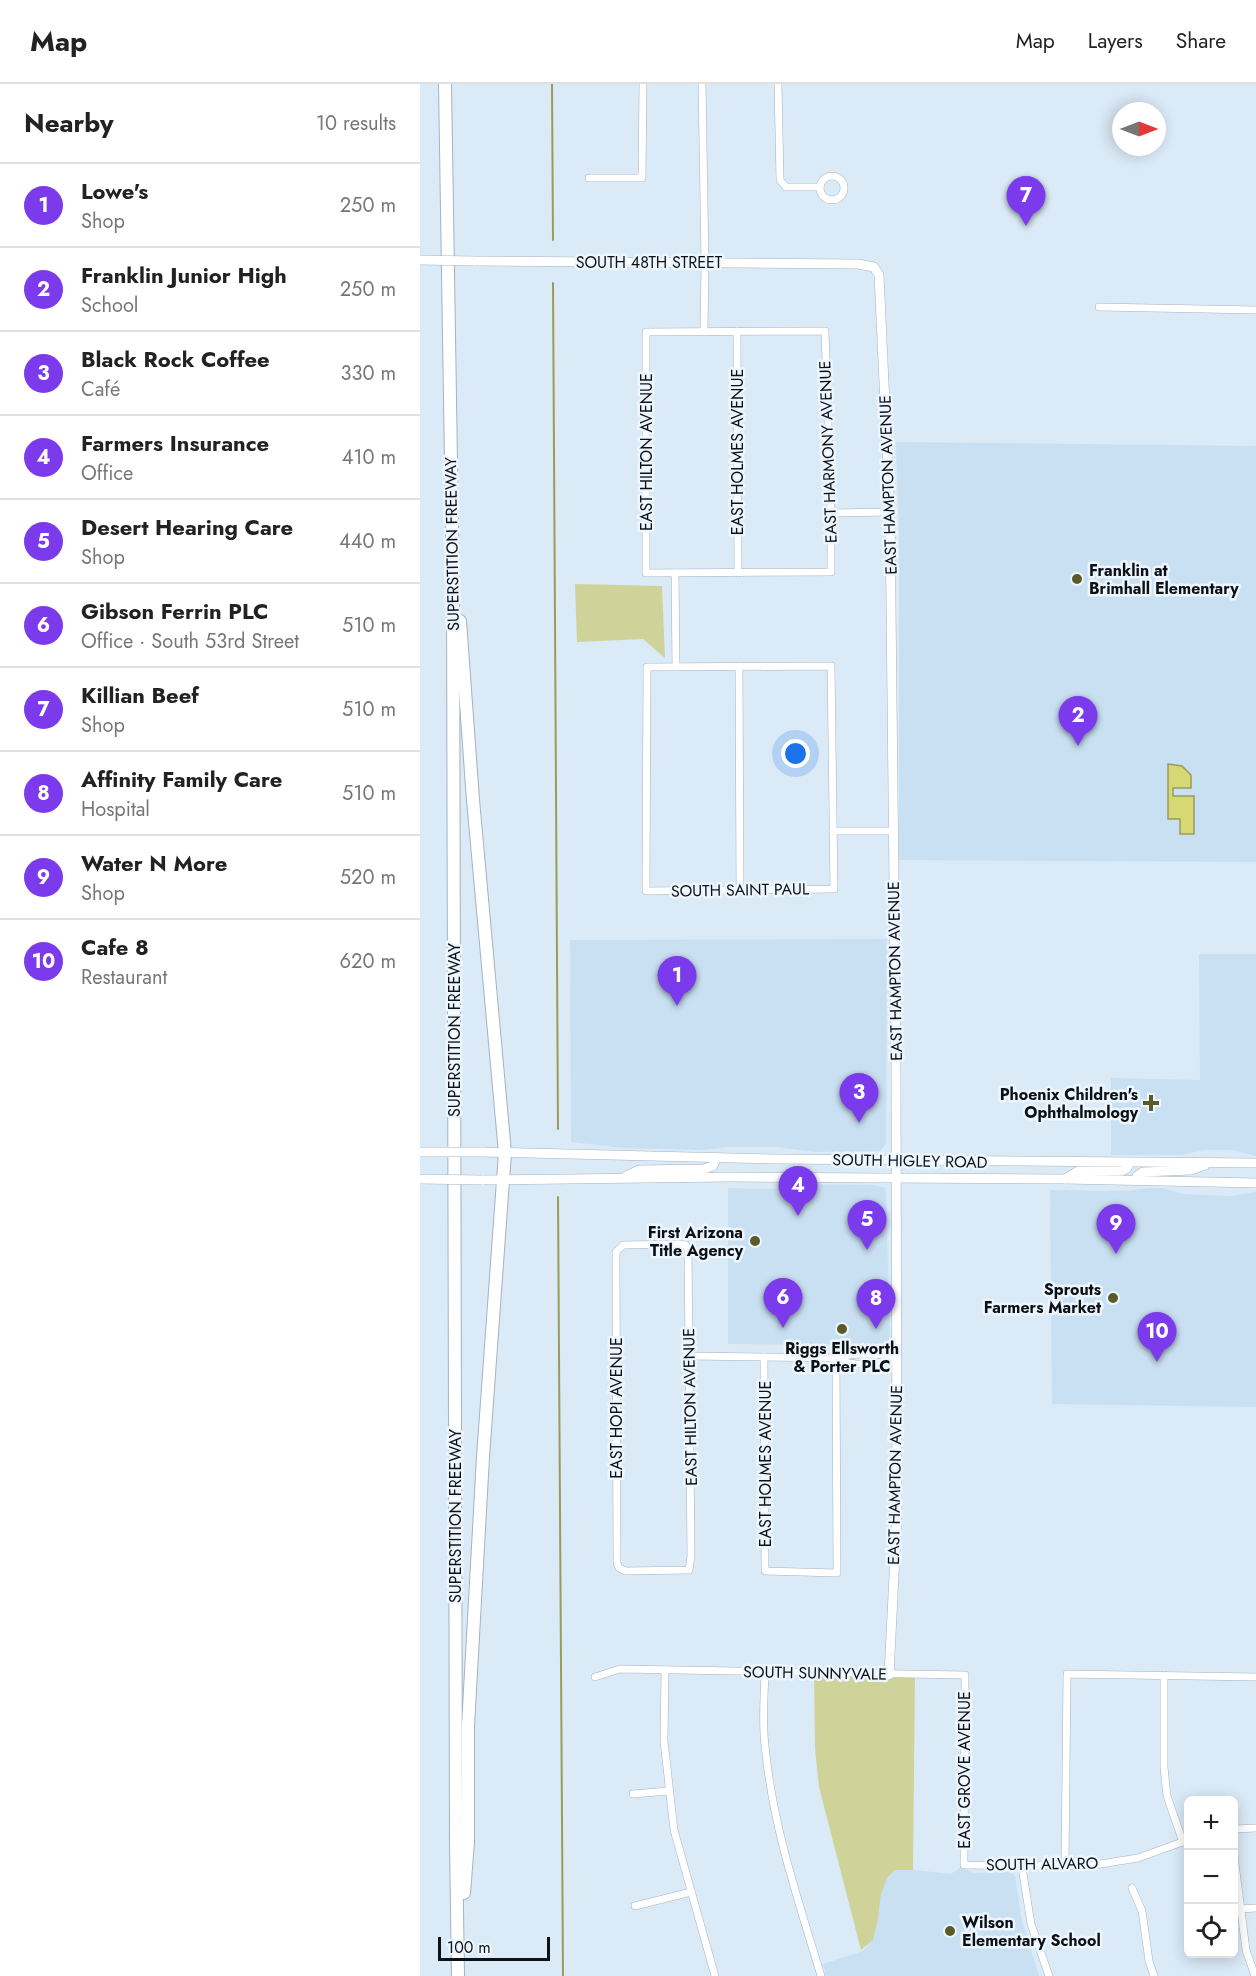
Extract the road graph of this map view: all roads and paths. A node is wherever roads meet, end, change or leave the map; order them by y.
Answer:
1 (446, 84) edge
2 (643, 84) edge
3 (702, 84) edge
4 (778, 84) edge
5 (589, 178) dead end
6 (820, 187) dead end
7 (420, 260) edge
8 (705, 262) junction
9 (877, 269) joint
10 (1099, 307) dead end
11 (1256, 310) edge
12 (704, 331) junction
13 (737, 331) junction
14 (890, 512) junction
15 (831, 513) junction
16 (675, 573) junction
17 (738, 573) junction
18 (453, 588) junction
19 (739, 666) junction
20 (676, 667) junction
21 (833, 831) junction
22 (893, 831) junction
23 (740, 891) junction
24 (420, 1152) edge
25 (505, 1153) junction
26 (716, 1158) junction
27 (896, 1161) junction
28 (1130, 1163) junction
29 (1210, 1163) junction
30 (1256, 1163) edge
31 (896, 1178) junction
32 (420, 1179) edge
33 (618, 1179) junction
34 (1065, 1179) junction
35 (504, 1180) junction
36 (1137, 1180) junction
37 (1256, 1183) edge
38 (618, 1248) joint
39 (868, 1355) junction
40 (689, 1356) junction
41 (764, 1357) junction
42 (896, 1357) junction
43 (836, 1358) junction
44 (868, 1364) junction
45 (689, 1570) joint
46 (664, 1670) junction
47 (765, 1672) junction
48 (889, 1675) junction
49 (1164, 1675) junction
50 (965, 1676) joint
51 (595, 1677) dead end
52 (1256, 1677) edge
53 (669, 1791) junction
54 (633, 1794) dead end
55 (1256, 1828) edge
56 (1238, 1829) edge
57 (1184, 1836) edge
58 (1184, 1842) edge
59 (964, 1865) joint
60 (1065, 1866) junction
61 (1022, 1867) junction
62 (1132, 1888) dead end
63 (691, 1892) junction
64 (1238, 1894) edge
65 (635, 1906) dead end
66 (1256, 1908) edge
67 (1240, 1909) junction
68 (458, 1951) junction
69 (458, 1976) edge
70 (715, 1976) edge
71 (821, 1976) edge
72 (1048, 1976) edge
73 (1154, 1976) edge
74 (1255, 1976) edge

1 - 18 highway, SUPERSTITION FREEWAY
2 - 5 street
3 - 8 street
4 - 6 street
7 - 8 main road, SOUTH 48TH STREET, bridge
8 - 9 main road, SOUTH 48TH STREET
8 - 12 street
9 - 14 main road, EAST HAMPTON AVENUE
10 - 11 street
12 - 13 street
12 - 16 street, EAST HILTON AVENUE
13 - 15 street, EAST HARMONY AVENUE
13 - 17 street, EAST HOLMES AVENUE
14 - 15 street
14 - 22 main road, EAST HAMPTON AVENUE
15 - 17 street, EAST HARMONY AVENUE
16 - 17 street
16 - 20 street
18 - 25 highway
18 - 68 highway, SUPERSTITION FREEWAY
19 - 20 street
19 - 21 street
19 - 23 street
20 - 23 street, SOUTH SAINT PAUL
21 - 22 street
21 - 23 street, SOUTH SAINT PAUL
22 - 27 main road, EAST HAMPTON AVENUE
24 - 25 main road, SOUTH HIGLEY ROAD, bridge
25 - 26 main road, SOUTH HIGLEY ROAD
25 - 35 highway
26 - 27 main road, SOUTH HIGLEY ROAD
26 - 33 main road
27 - 28 main road, SOUTH HIGLEY ROAD
27 - 31 main road, EAST HAMPTON AVENUE
28 - 29 main road, SOUTH HIGLEY ROAD
28 - 34 main road
29 - 30 main road, SOUTH HIGLEY ROAD
29 - 36 main road
31 - 33 main road, SOUTH HIGLEY ROAD
31 - 34 main road, SOUTH HIGLEY ROAD
31 - 42 main road, EAST HAMPTON AVENUE
32 - 35 main road, SOUTH HIGLEY ROAD, bridge
33 - 35 main road, SOUTH HIGLEY ROAD
34 - 36 main road, SOUTH HIGLEY ROAD
35 - 68 highway
36 - 37 main road, SOUTH HIGLEY ROAD
38 - 40 street, EAST HILTON AVENUE
38 - 45 street, EAST HOPI AVENUE
39 - 42 street
39 - 43 street
39 - 44 street
40 - 41 street
40 - 45 street, EAST HILTON AVENUE
41 - 43 street
41 - 43 street, EAST HOLMES AVENUE
42 - 44 street
42 - 48 main road, EAST HAMPTON AVENUE
43 - 44 street
46 - 47 street, SOUTH SUNNYVALE
46 - 51 street, SOUTH SUNNYVALE
46 - 53 street
47 - 48 street, SOUTH SUNNYVALE
47 - 71 street
48 - 50 street, SOUTH SUNNYVALE
49 - 52 street
49 - 57 street
49 - 60 street
50 - 59 street, EAST GROVE AVENUE
53 - 54 street
53 - 63 street
55 - 56 street
58 - 60 street, SOUTH ALVARO
59 - 61 street, SOUTH ALVARO
60 - 61 street, SOUTH ALVARO
61 - 72 street
62 - 73 street
63 - 65 street
63 - 70 street
64 - 67 street
66 - 67 street
67 - 74 street
68 - 69 highway, SUPERSTITION FREEWAY

